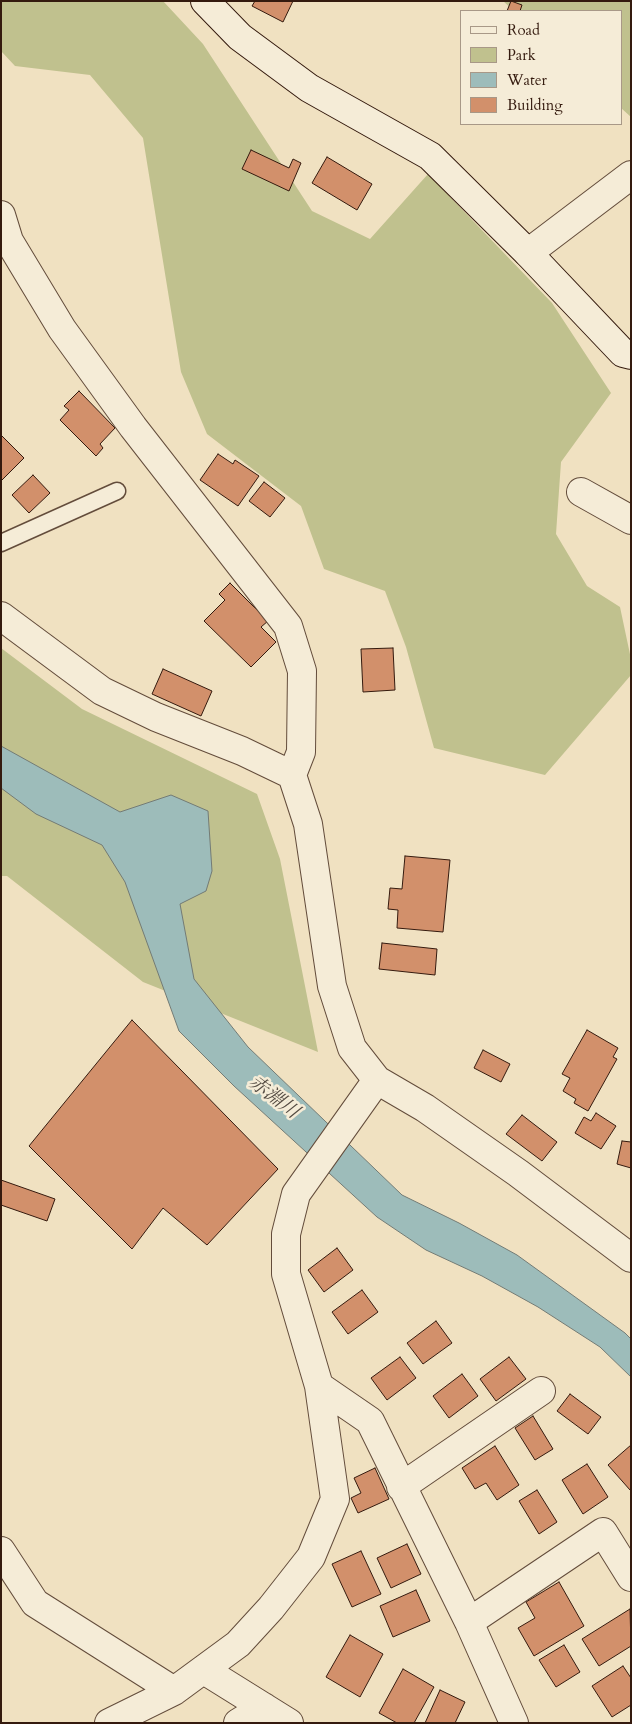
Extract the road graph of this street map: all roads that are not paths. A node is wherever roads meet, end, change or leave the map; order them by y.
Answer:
1 (204, 1) edge
2 (627, 185) edge
3 (1, 215) edge
4 (528, 253) junction
5 (631, 355) edge
6 (117, 491) dead end
7 (581, 492) dead end
8 (631, 520) edge
9 (1, 544) edge
10 (1, 616) edge
11 (292, 775) junction
12 (377, 1080) junction
13 (631, 1258) edge
14 (319, 1386) junction
15 (541, 1390) dead end
16 (401, 1487) junction
17 (1, 1551) edge
18 (631, 1577) edge
19 (469, 1622) junction
20 (204, 1670) junction
21 (174, 1692) junction
22 (264, 1707) junction
23 (109, 1723) edge
24 (238, 1723) edge
25 (289, 1723) edge
26 (514, 1723) edge

1 - 4 street
2 - 4 street
3 - 11 street
4 - 5 street
6 - 9 lane
7 - 8 street
10 - 11 street
11 - 12 street
12 - 13 street
12 - 14 street
14 - 16 street
14 - 20 street
15 - 16 street
16 - 19 street
17 - 21 street
18 - 19 street
19 - 26 street
20 - 21 street
20 - 22 street
21 - 23 street
22 - 24 street
22 - 25 street

